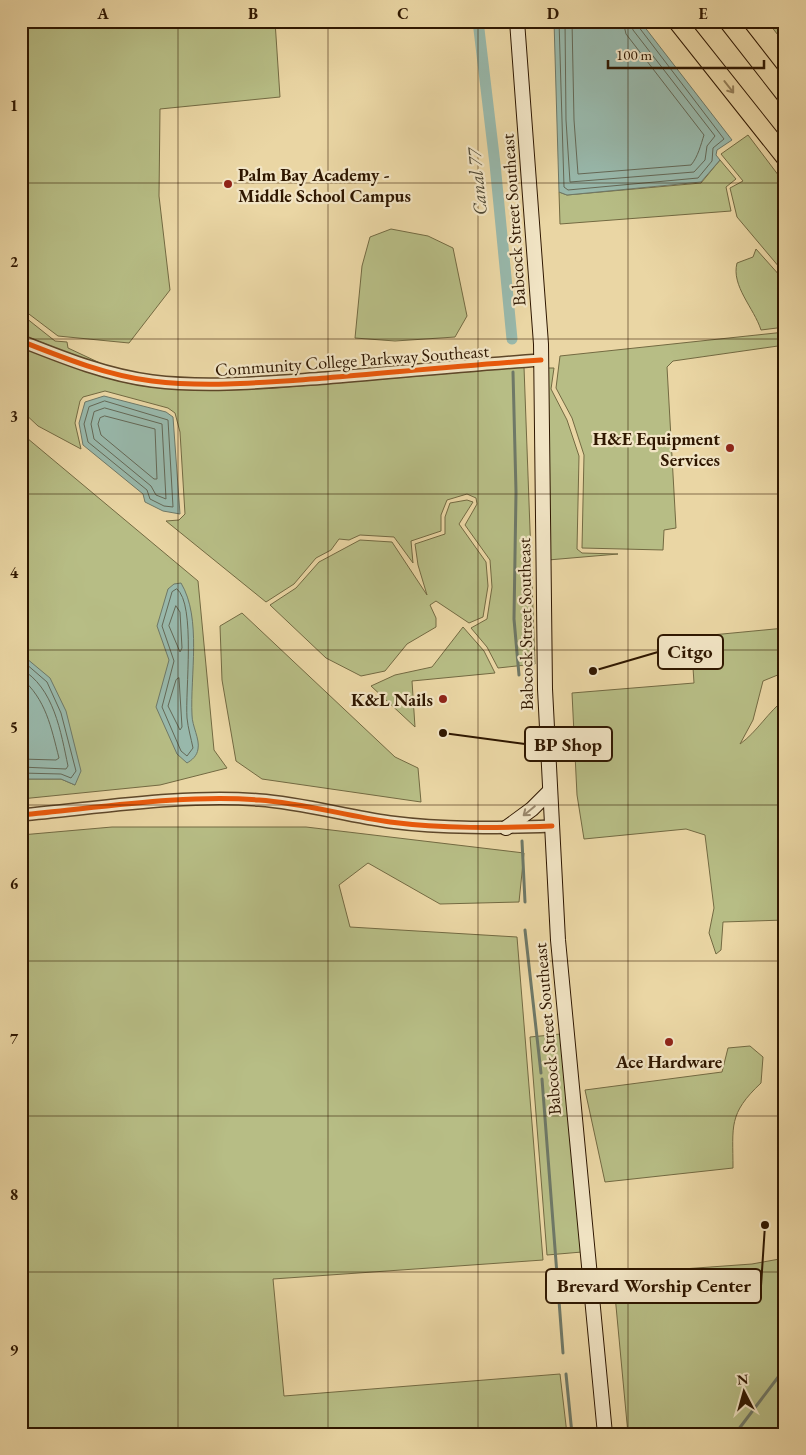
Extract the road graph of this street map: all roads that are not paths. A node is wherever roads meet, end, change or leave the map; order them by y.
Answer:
1 (517, 21) edge
2 (677, 21) edge
3 (728, 21) edge
4 (785, 94) edge
5 (785, 157) edge
6 (21, 341) edge
7 (541, 360) junction
8 (550, 791) junction
9 (21, 815) edge
10 (552, 826) junction
11 (506, 828) junction
12 (605, 1434) edge

1 - 7 main road, Babcock Street Southeast
2 -> 5 highway
3 - 4 highway
6 - 7 street, Community College Parkway Southeast
7 - 8 main road, Babcock Street Southeast
8 - 10 main road, Babcock Street Southeast
8 -> 11 main road
9 - 11 street
10 - 11 street
10 - 12 main road, Babcock Street Southeast

